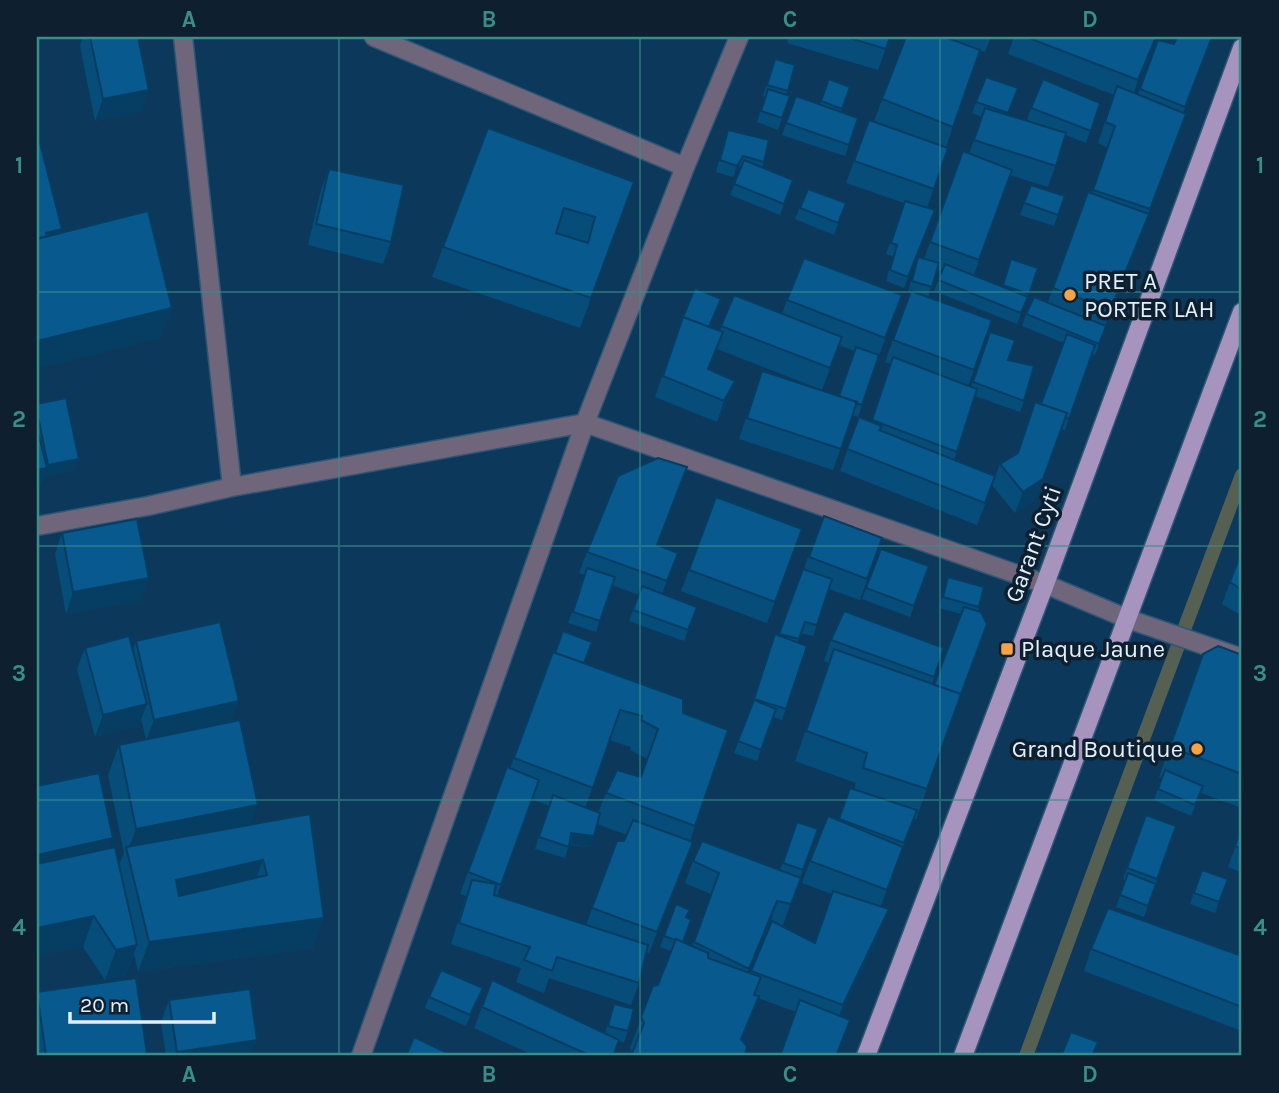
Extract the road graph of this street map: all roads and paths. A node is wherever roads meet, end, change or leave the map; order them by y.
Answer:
1 (183, 37) edge
2 (374, 37) edge
3 (739, 37) edge
4 (1242, 48) edge
5 (685, 167) junction
6 (1242, 312) edge
7 (585, 423) junction
8 (232, 487) junction
9 (37, 526) edge
10 (1045, 584) junction
11 (1128, 619) junction
12 (1242, 658) edge
13 (361, 1056) edge
14 (866, 1056) edge
15 (963, 1056) edge

1 - 8 street
2 - 5 street
3 - 5 street
4 - 10 main road, Garant Cyti
5 - 7 street
6 - 11 main road
7 - 8 street
7 - 10 street
7 - 13 street
8 - 9 street
10 - 11 street
10 - 14 main road, Garant Cyti
11 - 12 street
11 - 15 main road

